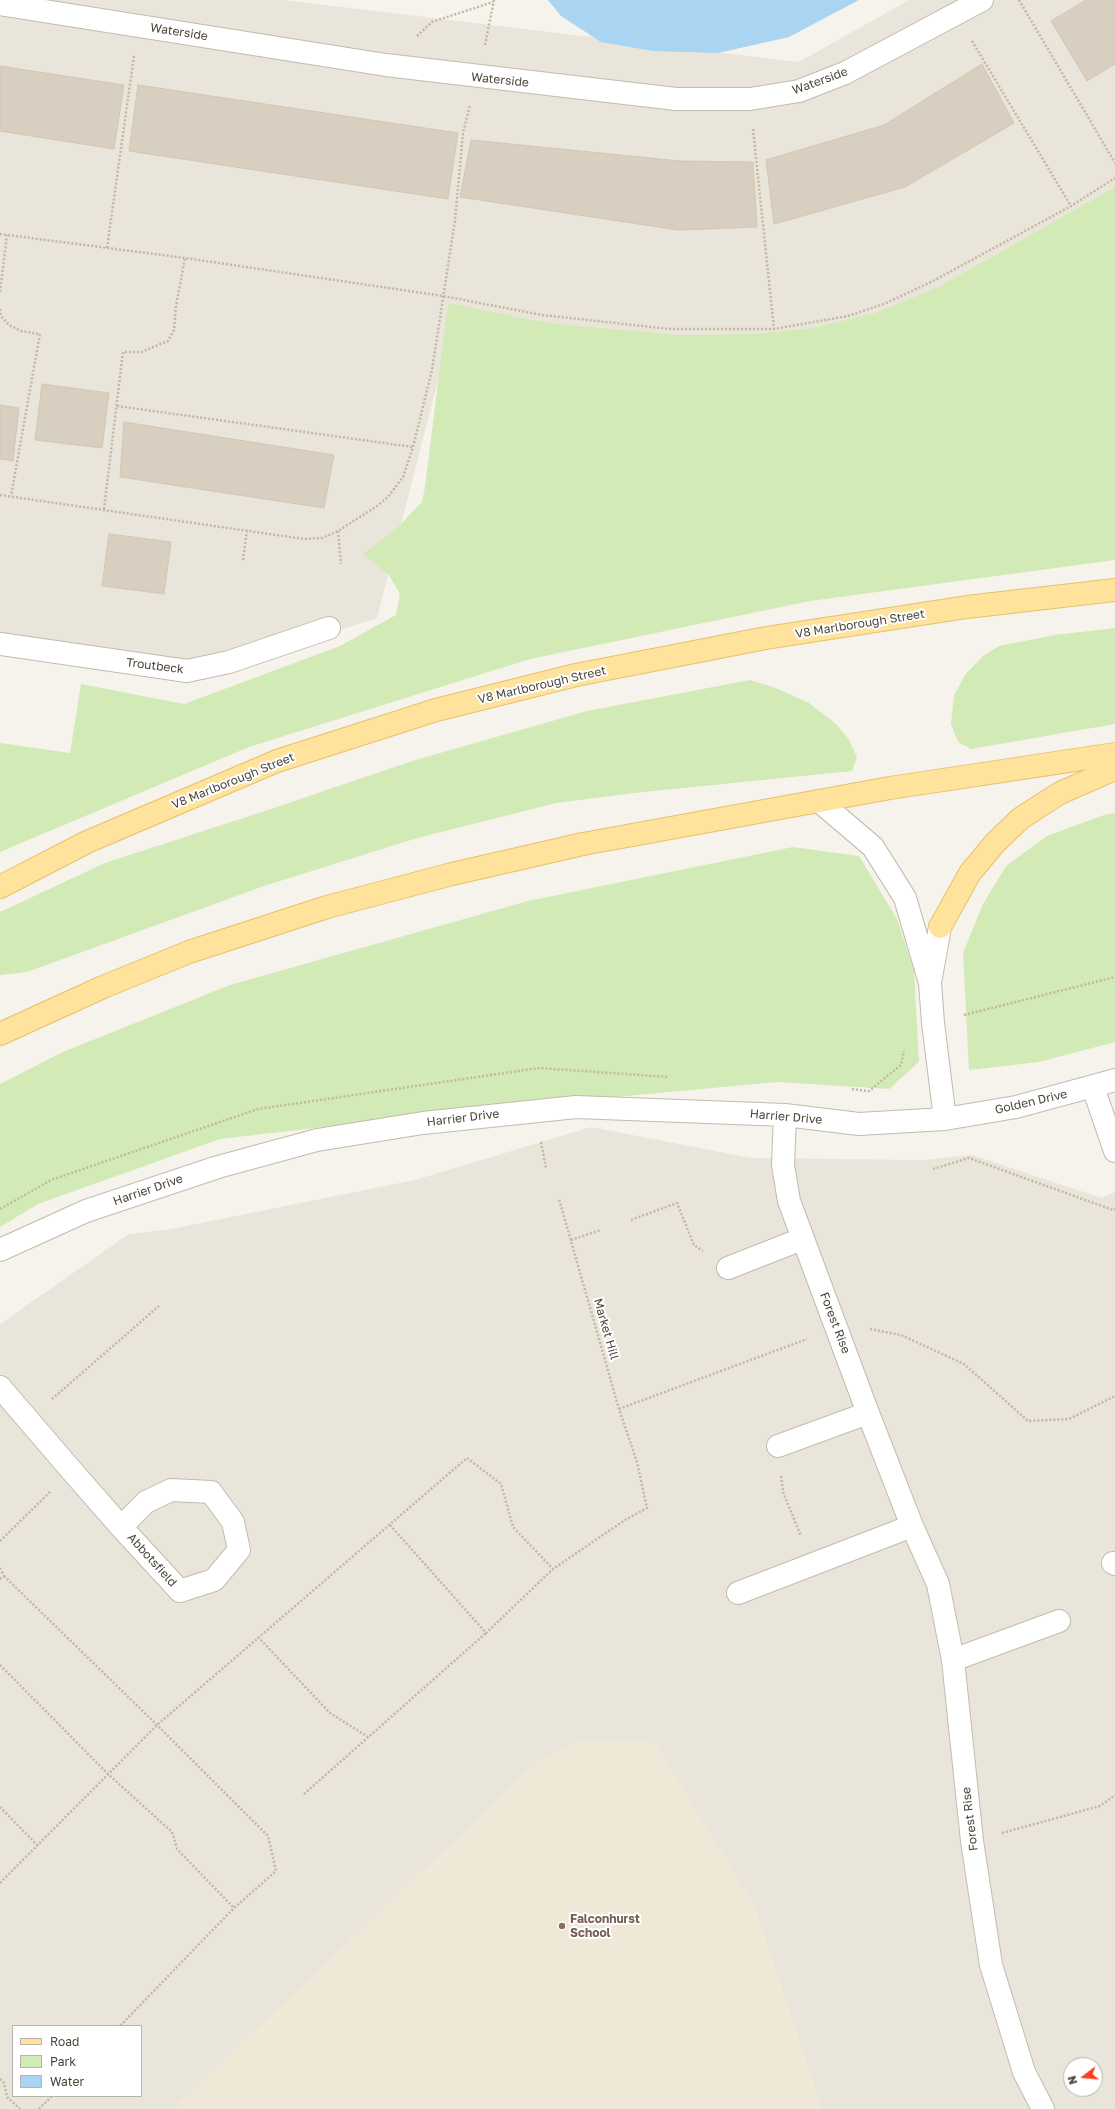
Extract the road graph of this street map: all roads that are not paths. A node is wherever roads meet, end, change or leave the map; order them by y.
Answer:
1 (982, 0) edge
2 (0, 4) edge
3 (1115, 590) edge
4 (329, 628) dead end
5 (0, 644) edge
6 (1115, 754) edge
7 (1115, 769) edge
8 (819, 801) junction
9 (0, 887) edge
10 (940, 927) joint
11 (930, 983) junction
12 (0, 1034) edge
13 (1115, 1080) edge
14 (1093, 1087) junction
15 (785, 1115) junction
16 (945, 1119) junction
17 (1115, 1151) edge
18 (802, 1239) junction
19 (0, 1250) edge
20 (728, 1268) road end
21 (0, 1387) edge
22 (868, 1413) junction
23 (778, 1446) road end
24 (912, 1526) junction
25 (122, 1527) junction
26 (738, 1593) dead end
27 (1059, 1621) dead end
28 (953, 1660) junction
29 (1043, 2109) edge

1 - 2 street, Waterside
3 - 9 main road, V8 Marlborough Street
4 - 5 street, Troutbeck
6 - 8 main road
7 - 10 main road
8 - 11 street
8 - 12 main road
10 - 11 street
11 - 16 street
13 - 14 street, Golden Drive
14 - 16 street, Golden Drive
14 - 17 street
15 - 16 street, Harrier Drive
15 - 18 street, Forest Rise
15 - 19 street, Harrier Drive
18 - 20 street
18 - 22 street, Forest Rise
21 - 25 street, Abbotsfield
22 - 23 street
22 - 24 street, Forest Rise
24 - 26 street
24 - 28 street, Forest Rise
25 - 25 street, Abbotsfield
27 - 28 street
28 - 29 street, Forest Rise

